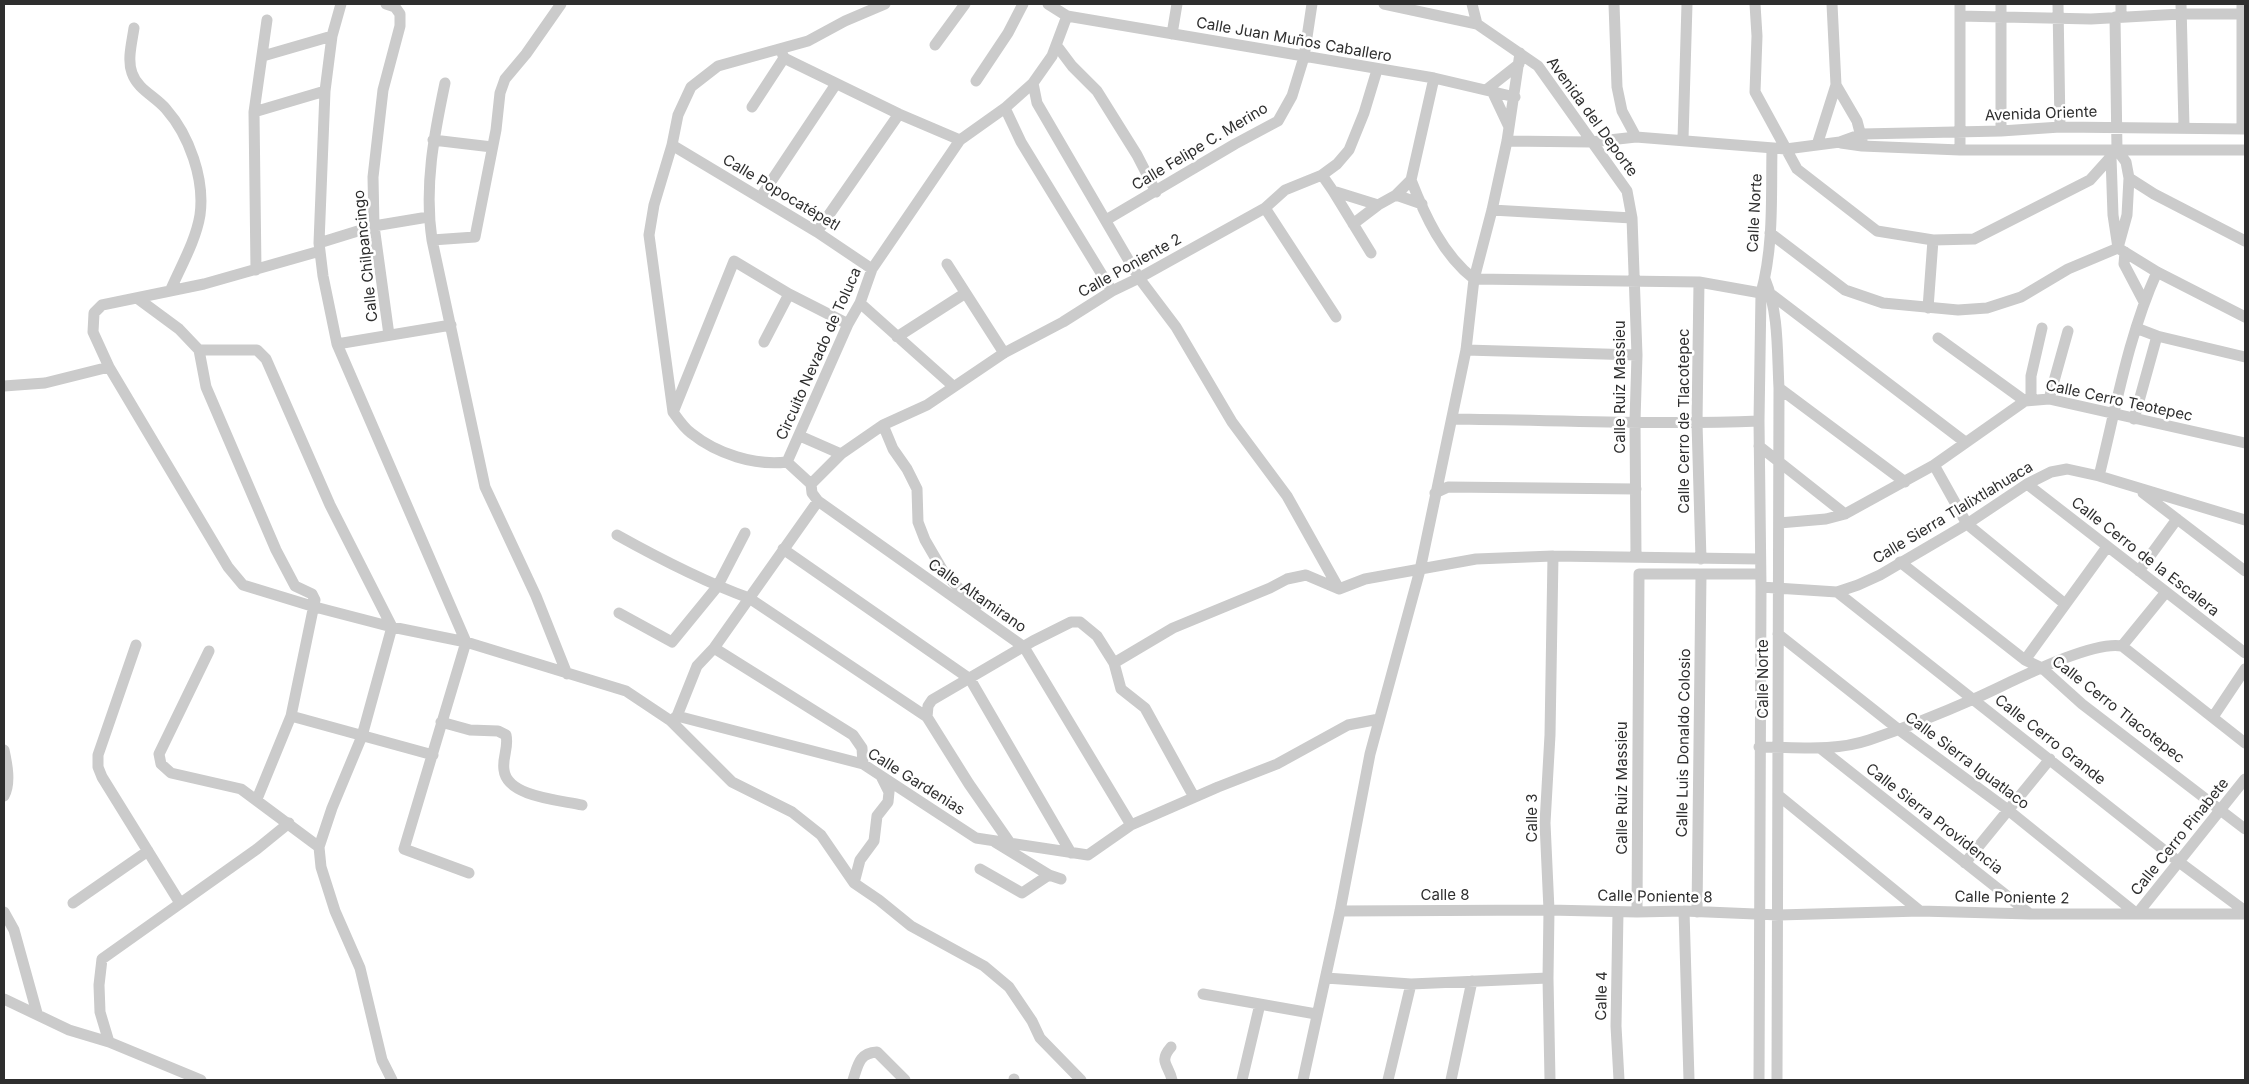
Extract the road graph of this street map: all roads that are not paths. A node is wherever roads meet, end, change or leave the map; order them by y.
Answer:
1 (340, 4) edge
2 (386, 4) edge
3 (560, 4) edge
4 (885, 4) edge
5 (964, 4) edge
6 (1023, 4) edge
7 (1048, 4) edge
8 (1177, 4) edge
9 (1312, 4) edge
10 (1384, 4) edge
11 (1472, 4) edge
12 (1614, 4) edge
13 (1687, 4) edge
14 (1755, 4) edge
15 (1832, 4) edge
16 (2001, 4) edge
17 (2058, 4) edge
18 (2121, 4) edge
19 (2181, 9) edge
20 (2242, 9) edge
21 (1960, 10) edge
22 (1067, 16) junction
23 (2118, 16) junction
24 (2001, 17) junction
25 (2058, 18) junction
26 (267, 20) dead end
27 (1477, 24) junction
28 (134, 28) dead end
29 (1172, 34) junction
30 (332, 36) junction
31 (934, 45) dead end
32 (1056, 46) junction
33 (783, 54) junction
34 (262, 56) junction
35 (1304, 57) junction
36 (1519, 59) junction
37 (1377, 70) junction
38 (1434, 78) junction
39 (976, 80) dead end
40 (1033, 82) junction
41 (445, 83) dead end
42 (836, 84) junction
43 (1836, 84) junction
44 (1489, 90) junction
45 (325, 91) junction
46 (1515, 97) junction
47 (752, 107) dead end
48 (1005, 108) junction
49 (254, 112) junction
50 (899, 114) junction
51 (2060, 126) junction
52 (1509, 127) junction
53 (2116, 127) junction
54 (2184, 127) junction
55 (2244, 129) edge
56 (2001, 131) junction
57 (1960, 132) junction
58 (1862, 134) junction
59 (1636, 137) junction
60 (1683, 139) junction
61 (433, 140) junction
62 (960, 140) junction
63 (1507, 141) junction
64 (1591, 142) junction
65 (1840, 142) junction
66 (672, 144) junction
67 (1817, 145) junction
68 (492, 146) junction
69 (1862, 146) junction
70 (1772, 148) junction
71 (1786, 148) junction
72 (1960, 150) junction
73 (2232, 150) junction
74 (2245, 150) edge
75 (2114, 154) junction
76 (2245, 157) edge
77 (1322, 175) junction
78 (2129, 178) junction
79 (1411, 180) junction
80 (1333, 191) junction
81 (1156, 192) junction
82 (1396, 195) junction
83 (760, 198) junction
84 (1422, 204) junction
85 (1378, 205) junction
86 (1265, 208) junction
87 (1492, 210) junction
88 (428, 217) junction
89 (1632, 218) junction
90 (1106, 220) junction
91 (1353, 224) junction
92 (374, 226) junction
93 (817, 232) junction
94 (1770, 233) junction
95 (432, 240) junction
96 (1933, 240) junction
97 (2245, 241) edge
98 (319, 247) junction
99 (2126, 252) junction
100 (1372, 253) dead end
101 (947, 264) dead end
102 (872, 269) junction
103 (256, 270) junction
104 (2157, 272) junction
105 (1139, 278) junction
106 (1474, 279) junction
107 (1634, 282) junction
108 (1699, 282) junction
109 (171, 289) junction
110 (1112, 291) junction
111 (789, 294) junction
112 (964, 294) junction
113 (1766, 294) junction
114 (137, 298) junction
115 (2144, 302) junction
116 (860, 303) junction
117 (1928, 308) junction
118 (1336, 316) dead end
119 (2245, 317) edge
120 (848, 324) junction
121 (451, 325) junction
122 (2042, 328) dead end
123 (2136, 328) junction
124 (2068, 331) dead end
125 (390, 335) junction
126 (2157, 336) junction
127 (897, 337) junction
128 (1938, 338) dead end
129 (764, 342) dead end
130 (337, 344) junction
131 (199, 350) junction
132 (1466, 350) junction
133 (1004, 353) junction
134 (1637, 354) junction
135 (2245, 357) edge
136 (109, 366) junction
137 (4, 386) edge
138 (953, 386) junction
139 (1779, 388) junction
140 (2049, 399) junction
141 (2028, 400) junction
142 (672, 412) junction
143 (2114, 415) junction
144 (1452, 419) junction
145 (2134, 419) junction
146 (1635, 421) junction
147 (1759, 421) junction
148 (1697, 423) junction
149 (883, 425) junction
150 (800, 436) junction
151 (1965, 442) junction
152 (2245, 443) edge
153 (1759, 446) junction
154 (841, 454) junction
155 (788, 462) junction
156 (1779, 464) junction
157 (1934, 465) junction
158 (2099, 476) junction
159 (1905, 482) junction
160 (812, 484) junction
161 (2027, 484) junction
162 (1636, 489) junction
163 (2138, 489) junction
164 (1435, 493) junction
165 (818, 501) junction
166 (1844, 514) junction
167 (2177, 519) junction
168 (2245, 520) edge
169 (1779, 523) junction
170 (1967, 524) junction
171 (745, 533) dead end
172 (617, 535) dead end
173 (2107, 547) junction
174 (783, 549) junction
175 (1553, 556) junction
176 (1636, 556) junction
177 (1702, 559) junction
178 (1760, 559) junction
179 (1900, 562) junction
180 (1420, 570) junction
181 (2139, 571) junction
182 (2245, 571) edge
183 (1760, 574) junction
184 (1701, 575) junction
185 (717, 587) junction
186 (1761, 587) junction
187 (1339, 589) junction
188 (1779, 590) junction
189 (1836, 592) junction
190 (2166, 592) junction
191 (749, 598) junction
192 (2065, 604) junction
193 (315, 607) junction
194 (619, 613) dead end
195 (392, 627) junction
196 (1778, 634) junction
197 (466, 642) junction
198 (1028, 644) junction
199 (136, 645) dead end
200 (2122, 646) junction
201 (714, 648) junction
202 (209, 651) dead end
203 (2245, 653) edge
204 (2025, 660) junction
205 (1114, 663) junction
206 (2042, 668) junction
207 (2245, 669) edge
208 (567, 674) junction
209 (970, 679) junction
210 (1974, 699) junction
211 (292, 716) junction
212 (927, 717) junction
213 (2213, 717) junction
214 (674, 718) junction
215 (1379, 719) junction
216 (441, 722) junction
217 (1898, 728) junction
218 (362, 736) junction
219 (2245, 743) edge
220 (1759, 747) junction
221 (1778, 747) junction
222 (1820, 748) junction
223 (4, 750) edge
224 (433, 755) junction
225 (2050, 759) junction
226 (863, 764) junction
227 (6, 771) edge
228 (880, 774) junction
229 (2245, 779) edge
230 (1778, 795) junction
231 (4, 796) edge
232 (1194, 797) junction
233 (257, 799) junction
234 (582, 805) dead end
235 (2222, 809) junction
236 (2008, 810) junction
237 (289, 823) junction
238 (1130, 825) junction
239 (2245, 828) edge
240 (992, 840) junction
241 (1010, 842) junction
242 (319, 847) junction
243 (148, 851) junction
244 (1071, 854) junction
245 (2179, 862) junction
246 (1965, 863) junction
247 (980, 869) dead end
248 (469, 872) dead end
249 (1049, 875) junction
250 (1061, 879) dead end
251 (854, 883) junction
252 (73, 902) dead end
253 (180, 903) junction
254 (1549, 910) junction
255 (1340, 911) junction
256 (1684, 911) junction
257 (1920, 911) junction
258 (4, 912) edge
259 (1618, 912) junction
260 (1637, 912) junction
261 (1697, 912) junction
262 (2245, 912) edge
263 (2030, 914) junction
264 (2137, 914) junction
265 (1760, 915) junction
266 (1779, 915) junction
267 (1326, 978) junction
268 (1548, 978) junction
269 (1472, 980) junction
270 (1411, 984) junction
271 (1203, 994) dead end
272 (4, 999) edge
273 (1260, 1004) junction
274 (37, 1013) junction
275 (1316, 1014) junction
276 (109, 1042) junction
277 (1170, 1047) dead end
278 (201, 1080) edge
279 (392, 1080) edge
280 (853, 1080) edge
281 (905, 1080) edge
282 (1081, 1080) edge
283 (1172, 1080) edge
284 (1242, 1080) edge
285 (1303, 1080) edge
286 (1388, 1080) edge
287 (1451, 1080) edge
288 (1550, 1080) edge
289 (1619, 1080) edge
290 (1689, 1080) edge
291 (1759, 1080) edge
292 (1777, 1080) edge

1 - 30 street
2 - 92 street, Calle Chilpancingo
3 - 68 street
4 - 33 street
5 - 31 street
6 - 39 street
7 - 22 street
8 - 29 street
9 - 35 street, Calle Felipe C. Merino
10 - 27 street
11 - 27 street
12 - 59 street
13 - 60 street
14 - 71 street
15 - 43 street
16 - 24 street
17 - 25 street
18 - 23 street
19 - 20 street
19 - 23 street
19 - 54 street
20 - 55 street
21 - 24 street
21 - 57 street
22 - 29 street, Calle Juan Muños Caballero
22 - 32 street
23 - 25 street
23 - 53 street
24 - 25 street
24 - 56 street
25 - 51 street
26 - 34 street
27 - 36 street, Avenida del Deporte
28 - 109 street
29 - 35 street, Calle Juan Muños Caballero
30 - 34 street
30 - 45 street
32 - 40 street
32 - 81 street
33 - 42 street
33 - 47 street
33 - 66 street
34 - 49 street
35 - 37 street, Calle Juan Muños Caballero
35 - 81 street, Calle Felipe C. Merino
36 - 44 street
36 - 46 street
36 - 64 street, Avenida del Deporte
37 - 38 street, Calle Juan Muños Caballero
37 - 77 street, Calle Poniente 2
38 - 44 street, Calle Juan Muños Caballero
38 - 79 street
40 - 48 street
40 - 90 street
41 - 61 street
42 - 50 street
42 - 83 street
43 - 58 street
43 - 67 street
44 - 46 street, Calle Juan Muños Caballero
44 - 52 street
45 - 49 street
45 - 98 street
46 - 52 street
48 - 62 street
48 - 110 street
49 - 103 street
50 - 62 street
50 - 93 street
51 - 53 street, Avenida Oriente
51 - 56 street, Avenida Oriente
52 - 63 street
53 - 54 street, Avenida Oriente
53 - 75 street
54 - 55 street, Avenida Oriente
56 - 57 street, Avenida Oriente
57 - 58 street, Avenida Oriente
57 - 72 street
58 - 65 street, Avenida Oriente
58 - 69 street
59 - 60 street, Avenida Oriente
59 - 64 street, Avenida Oriente
60 - 70 street, Avenida Oriente
61 - 68 street
61 - 88 street
62 - 102 street, Circuito Nevado de Toluca
63 - 64 street, Avenida Oriente
63 - 87 street
64 - 89 street, Avenida del Deporte
65 - 67 street, Avenida Oriente
65 - 69 street, Avenida Oriente
66 - 83 street, Calle Popocatépetl
66 - 142 street
67 - 71 street, Avenida Oriente
68 - 95 street
69 - 72 street, Avenida Oriente
70 - 71 street, Avenida Oriente
70 - 94 street, Calle Norte
71 - 96 street
72 - 75 street, Avenida Oriente
73 - 74 street, Avenida Oriente
73 - 75 street, Avenida Oriente
73 - 76 street
75 - 78 street
75 - 96 street
75 - 99 street
77 - 80 street
77 - 86 street, Calle Poniente 2
78 - 97 street
78 - 99 street
79 - 82 street
79 - 84 street
80 - 85 street
80 - 91 street
81 - 90 street, Calle Felipe C. Merino
82 - 84 street
82 - 85 street
83 - 93 street, Calle Popocatépetl
84 - 106 street
85 - 91 street
86 - 105 street, Calle Poniente 2
86 - 118 street
87 - 89 street
87 - 106 street
88 - 92 street
88 - 95 street
89 - 107 street, Calle Ruiz Massieu
90 - 105 street
91 - 100 street
92 - 98 street
92 - 125 street, Calle Chilpancingo
93 - 102 street, Calle Popocatépetl
94 - 113 street, Calle Norte
94 - 117 street
95 - 121 street
96 - 117 street
98 - 103 street
98 - 130 street
99 - 104 street
99 - 115 street
99 - 117 street
101 - 112 street
102 - 116 street, Circuito Nevado de Toluca
103 - 109 street
104 - 115 street
104 - 119 street
105 - 110 street, Calle Poniente 2
105 - 187 street
106 - 107 street
106 - 132 street
107 - 108 street
107 - 134 street, Calle Ruiz Massieu
108 - 113 street
108 - 148 street, Calle Cerro de Tlacotepec
109 - 114 street
110 - 133 street, Calle Poniente 2
111 - 120 street
111 - 129 street
111 - 142 street
112 - 127 street
112 - 133 street
113 - 139 street, Calle Norte
113 - 147 street, Calle Norte
113 - 151 street
114 - 131 street
114 - 136 street
115 - 123 street
116 - 120 street, Circuito Nevado de Toluca
116 - 127 street
120 - 150 street, Circuito Nevado de Toluca
121 - 125 street
121 - 208 street
122 - 141 street
123 - 126 street
123 - 143 street
124 - 140 street
125 - 130 street
126 - 135 street
126 - 145 street
127 - 138 street
128 - 141 street
130 - 197 street
131 - 193 street
131 - 195 street
132 - 134 street
132 - 144 street
133 - 138 street, Calle Poniente 2
134 - 146 street, Calle Ruiz Massieu
136 - 137 street
136 - 193 street
138 - 149 street, Calle Poniente 2
139 - 156 street, Calle Norte
139 - 159 street
140 - 141 street, Calle Cerro Teotepec
140 - 143 street, Calle Cerro Teotepec
141 - 151 street, Calle Cerro Teotepec
142 - 155 street, Circuito Nevado de Toluca
143 - 145 street, Calle Cerro Teotepec
143 - 158 street
144 - 146 street
144 - 164 street
145 - 152 street, Calle Cerro Teotepec
146 - 148 street
146 - 162 street, Calle Ruiz Massieu
147 - 148 street
147 - 153 street, Calle Norte
148 - 177 street, Calle Cerro de Tlacotepec
149 - 154 street, Calle Poniente 2
149 - 198 street
150 - 154 street
150 - 155 street, Circuito Nevado de Toluca
151 - 157 street, Calle Cerro Teotepec
153 - 156 street
153 - 178 street, Calle Norte
154 - 160 street, Calle Poniente 2
155 - 160 street
156 - 166 street
156 - 169 street, Calle Norte
157 - 159 street, Calle Cerro Teotepec
157 - 170 street
158 - 161 street, Calle Sierra Tlalixtlahuaca
158 - 163 street, Calle Sierra Tlalixtlahuaca
159 - 166 street, Calle Cerro Teotepec
160 - 165 street
161 - 170 street, Calle Sierra Tlalixtlahuaca
161 - 173 street, Calle Cerro de la Escalera
162 - 164 street
162 - 176 street, Calle Ruiz Massieu
163 - 167 street
163 - 168 street, Calle Sierra Tlalixtlahuaca
164 - 180 street
165 - 174 street
165 - 198 street, Calle Altamirano
166 - 169 street, Calle Cerro Teotepec
167 - 181 street
167 - 182 street
169 - 188 street, Calle Norte
170 - 179 street, Calle Sierra Tlalixtlahuaca
170 - 192 street
171 - 185 street
172 - 185 street
173 - 181 street, Calle Cerro de la Escalera
173 - 192 street
174 - 191 street
174 - 209 street
175 - 176 street
175 - 180 street
175 - 254 street, Calle 3
176 - 177 street
177 - 178 street
178 - 183 street, Calle Norte
179 - 189 street, Calle Sierra Tlalixtlahuaca
179 - 204 street, Calle Cerro Tlacotepec
180 - 187 street
180 - 215 street
181 - 190 street, Calle Cerro de la Escalera
183 - 184 street
183 - 186 street, Calle Norte
184 - 260 street, Calle Ruiz Massieu
184 - 261 street, Calle Luis Donaldo Colosio
185 - 191 street
185 - 194 street
186 - 188 street, Calle Sierra Tlalixtlahuaca
186 - 220 street, Calle Norte
187 - 205 street
188 - 189 street, Calle Sierra Tlalixtlahuaca
188 - 196 street, Calle Norte
189 - 210 street, Calle Cerro Grande
190 - 200 street
190 - 203 street, Calle Cerro de la Escalera
191 - 201 street
191 - 212 street
192 - 204 street
193 - 195 street
193 - 211 street
195 - 197 street
195 - 218 street
196 - 217 street, Calle Sierra Iguatlaco
196 - 221 street, Calle Norte
197 - 208 street
197 - 216 street
198 - 205 street
198 - 209 street
198 - 238 street, Calle Altamirano
199 - 243 street
200 - 206 street
200 - 213 street
201 - 214 street
201 - 226 street
202 - 233 street
204 - 206 street, Calle Cerro Tlacotepec
205 - 232 street
206 - 210 street
206 - 235 street, Calle Cerro Tlacotepec
207 - 213 street
208 - 214 street
209 - 212 street
209 - 244 street
210 - 217 street
210 - 225 street, Calle Cerro Grande
211 - 218 street
211 - 233 street
212 - 241 street
213 - 219 street
214 - 226 street, Calle Gardenias
214 - 251 street
215 - 232 street
215 - 255 street
216 - 224 street
216 - 234 street
217 - 222 street
217 - 236 street, Calle Sierra Iguatlaco
218 - 224 street
218 - 242 street
220 - 221 street
220 - 265 street, Calle Norte
221 - 222 street
221 - 230 street, Calle Norte
222 - 246 street, Calle Sierra Providencia
223 - 227 street
224 - 248 street
225 - 236 street
225 - 245 street, Calle Cerro Grande
226 - 228 street, Calle Gardenias
227 - 231 street
228 - 240 street, Calle Gardenias
228 - 251 street
229 - 235 street, Calle Cerro Pinabete
230 - 257 street
230 - 266 street, Calle Norte
232 - 238 street
233 - 237 street
235 - 239 street, Calle Cerro Tlacotepec
235 - 245 street, Calle Cerro Pinabete
236 - 246 street
236 - 264 street, Calle Sierra Iguatlaco
237 - 242 street
237 - 253 street
238 - 244 street, Calle Gardenias
240 - 241 street, Calle Gardenias
240 - 249 street
241 - 244 street, Calle Gardenias
242 - 279 street
243 - 252 street
243 - 253 street
245 - 262 street, Calle Cerro Grande
245 - 264 street, Calle Cerro Pinabete
246 - 263 street, Calle Sierra Providencia
247 - 249 street
249 - 250 street
251 - 282 street
253 - 276 street
254 - 255 street, Calle 8
254 - 259 street, Calle Poniente 8
254 - 268 street, Calle 3
255 - 267 street
256 - 260 street, Calle Poniente 8
256 - 261 street, Calle Poniente 8
256 - 290 street
257 - 263 street, Calle Poniente 2
257 - 266 street, Calle Poniente 2
258 - 274 street
259 - 260 street, Calle Poniente 8
259 - 289 street, Calle 4
261 - 265 street, Calle Poniente 8
262 - 264 street, Calle Poniente 2
263 - 264 street, Calle Poniente 2
265 - 266 street, Calle Poniente 8
265 - 291 street, Calle Norte
266 - 292 street, Calle Norte
267 - 270 street
267 - 275 street
268 - 269 street
268 - 288 street, Calle 3
269 - 270 street
269 - 287 street
270 - 286 street
271 - 273 street
272 - 274 street
273 - 275 street
273 - 284 street
274 - 276 street
275 - 285 street
276 - 278 street
277 - 283 street
280 - 281 street

